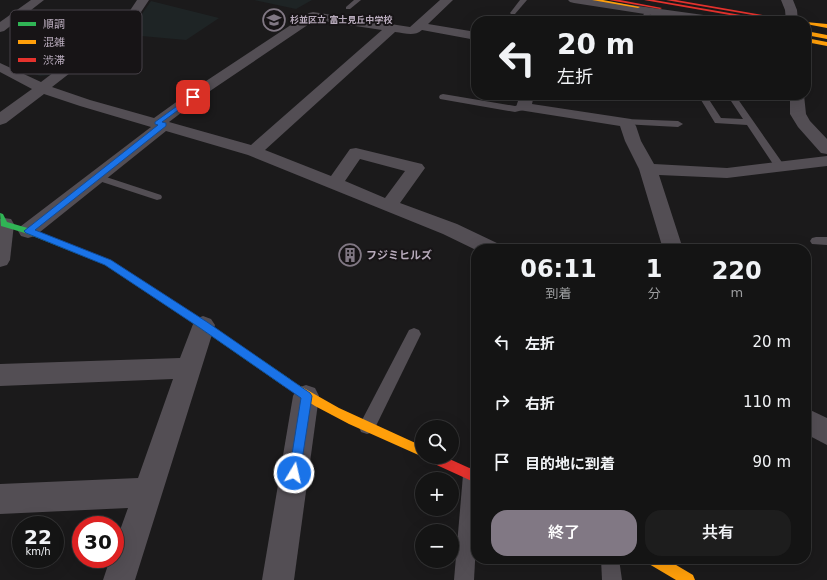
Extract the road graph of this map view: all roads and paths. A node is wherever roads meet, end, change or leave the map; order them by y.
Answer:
1 (38, 0) edge
2 (143, 0) edge
3 (358, 0) edge
4 (447, 0) edge
5 (524, 0) edge
6 (574, 0) edge
7 (594, 0) edge
8 (611, 0) edge
9 (646, 0) edge
10 (668, 0) edge
11 (689, 0) edge
12 (787, 0) edge
13 (348, 8) dead end
14 (24, 10) edge
15 (136, 10) edge
16 (513, 13) dead end
17 (641, 16) edge
18 (689, 16) edge
19 (705, 16) edge
20 (743, 16) edge
21 (768, 16) edge
22 (772, 16) edge
23 (792, 16) edge
24 (10, 21) edge
25 (811, 24) edge
26 (421, 26) junction
27 (827, 26) edge
28 (0, 28) edge
29 (392, 28) junction
30 (811, 28) edge
31 (827, 30) edge
32 (811, 34) edge
33 (471, 35) edge
34 (811, 36) edge
35 (827, 38) edge
36 (811, 41) edge
37 (827, 44) edge
38 (0, 66) edge
39 (10, 71) edge
40 (15, 74) edge
41 (60, 74) edge
42 (42, 88) junction
43 (443, 97) dead end
44 (705, 100) edge
45 (734, 100) edge
46 (797, 100) edge
47 (526, 101) edge
48 (658, 114) dead end
49 (0, 120) edge
50 (625, 122) junction
51 (749, 122) junction
52 (662, 123) junction
53 (160, 124) junction
54 (678, 124) dead end
55 (827, 149) edge
56 (254, 151) junction
57 (827, 162) edge
58 (781, 168) junction
59 (648, 169) junction
60 (97, 177) junction
61 (335, 183) junction
62 (157, 197) dead end
63 (389, 206) junction
64 (2, 220) edge
65 (28, 231) junction
66 (482, 244) edge
67 (671, 244) edge
68 (0, 260) edge
69 (203, 325) junction
70 (414, 334) dead end
71 (189, 368) junction
72 (0, 375) edge
73 (306, 396) junction
74 (811, 423) edge
75 (367, 427) junction
76 (827, 432) edge
77 (415, 449) edge
78 (447, 464) edge
79 (471, 475) edge
80 (148, 492) junction
81 (0, 499) edge
82 (471, 507) edge
83 (610, 564) edge
84 (662, 564) edge
85 (119, 580) edge
86 (278, 580) edge
87 (464, 580) edge
88 (612, 580) edge
89 (688, 580) edge

1 - 14 street
2 - 15 street
3 - 13 lane
4 - 26 street
5 - 16 lane
6 - 17 street
7 - 18 main road
8 - 19 main road
9 - 20 main road
10 - 21 main road
11 - 22 street
12 - 23 street
24 - 28 street
25 - 27 main road
26 - 29 street
26 - 33 street
29 - 53 street
29 - 56 street
30 - 31 main road
32 - 35 main road
34 - 35 main road
36 - 37 main road
38 - 39 street
40 - 42 street
41 - 42 street
42 - 49 street
42 - 53 street
43 - 47 lane
44 - 51 lane
45 - 51 lane
46 - 55 street
47 - 50 street
48 - 52 lane
50 - 52 lane
50 - 59 street
51 - 58 lane
52 - 54 lane
53 - 56 street
53 - 60 street
56 - 61 street
57 - 58 street
58 - 59 street
59 - 67 street
60 - 62 lane
60 - 65 street
61 - 63 street
61 - 63 street
63 - 66 street
64 - 65 main road
64 - 68 street
65 - 69 main road
69 - 71 street
69 - 73 main road
70 - 75 lane
71 - 72 street
71 - 80 street
73 - 75 main road
73 - 86 street
74 - 76 street
75 - 77 main road
78 - 79 main road
80 - 81 street
80 - 85 street
82 - 87 lane
83 - 88 lane
84 - 89 main road

